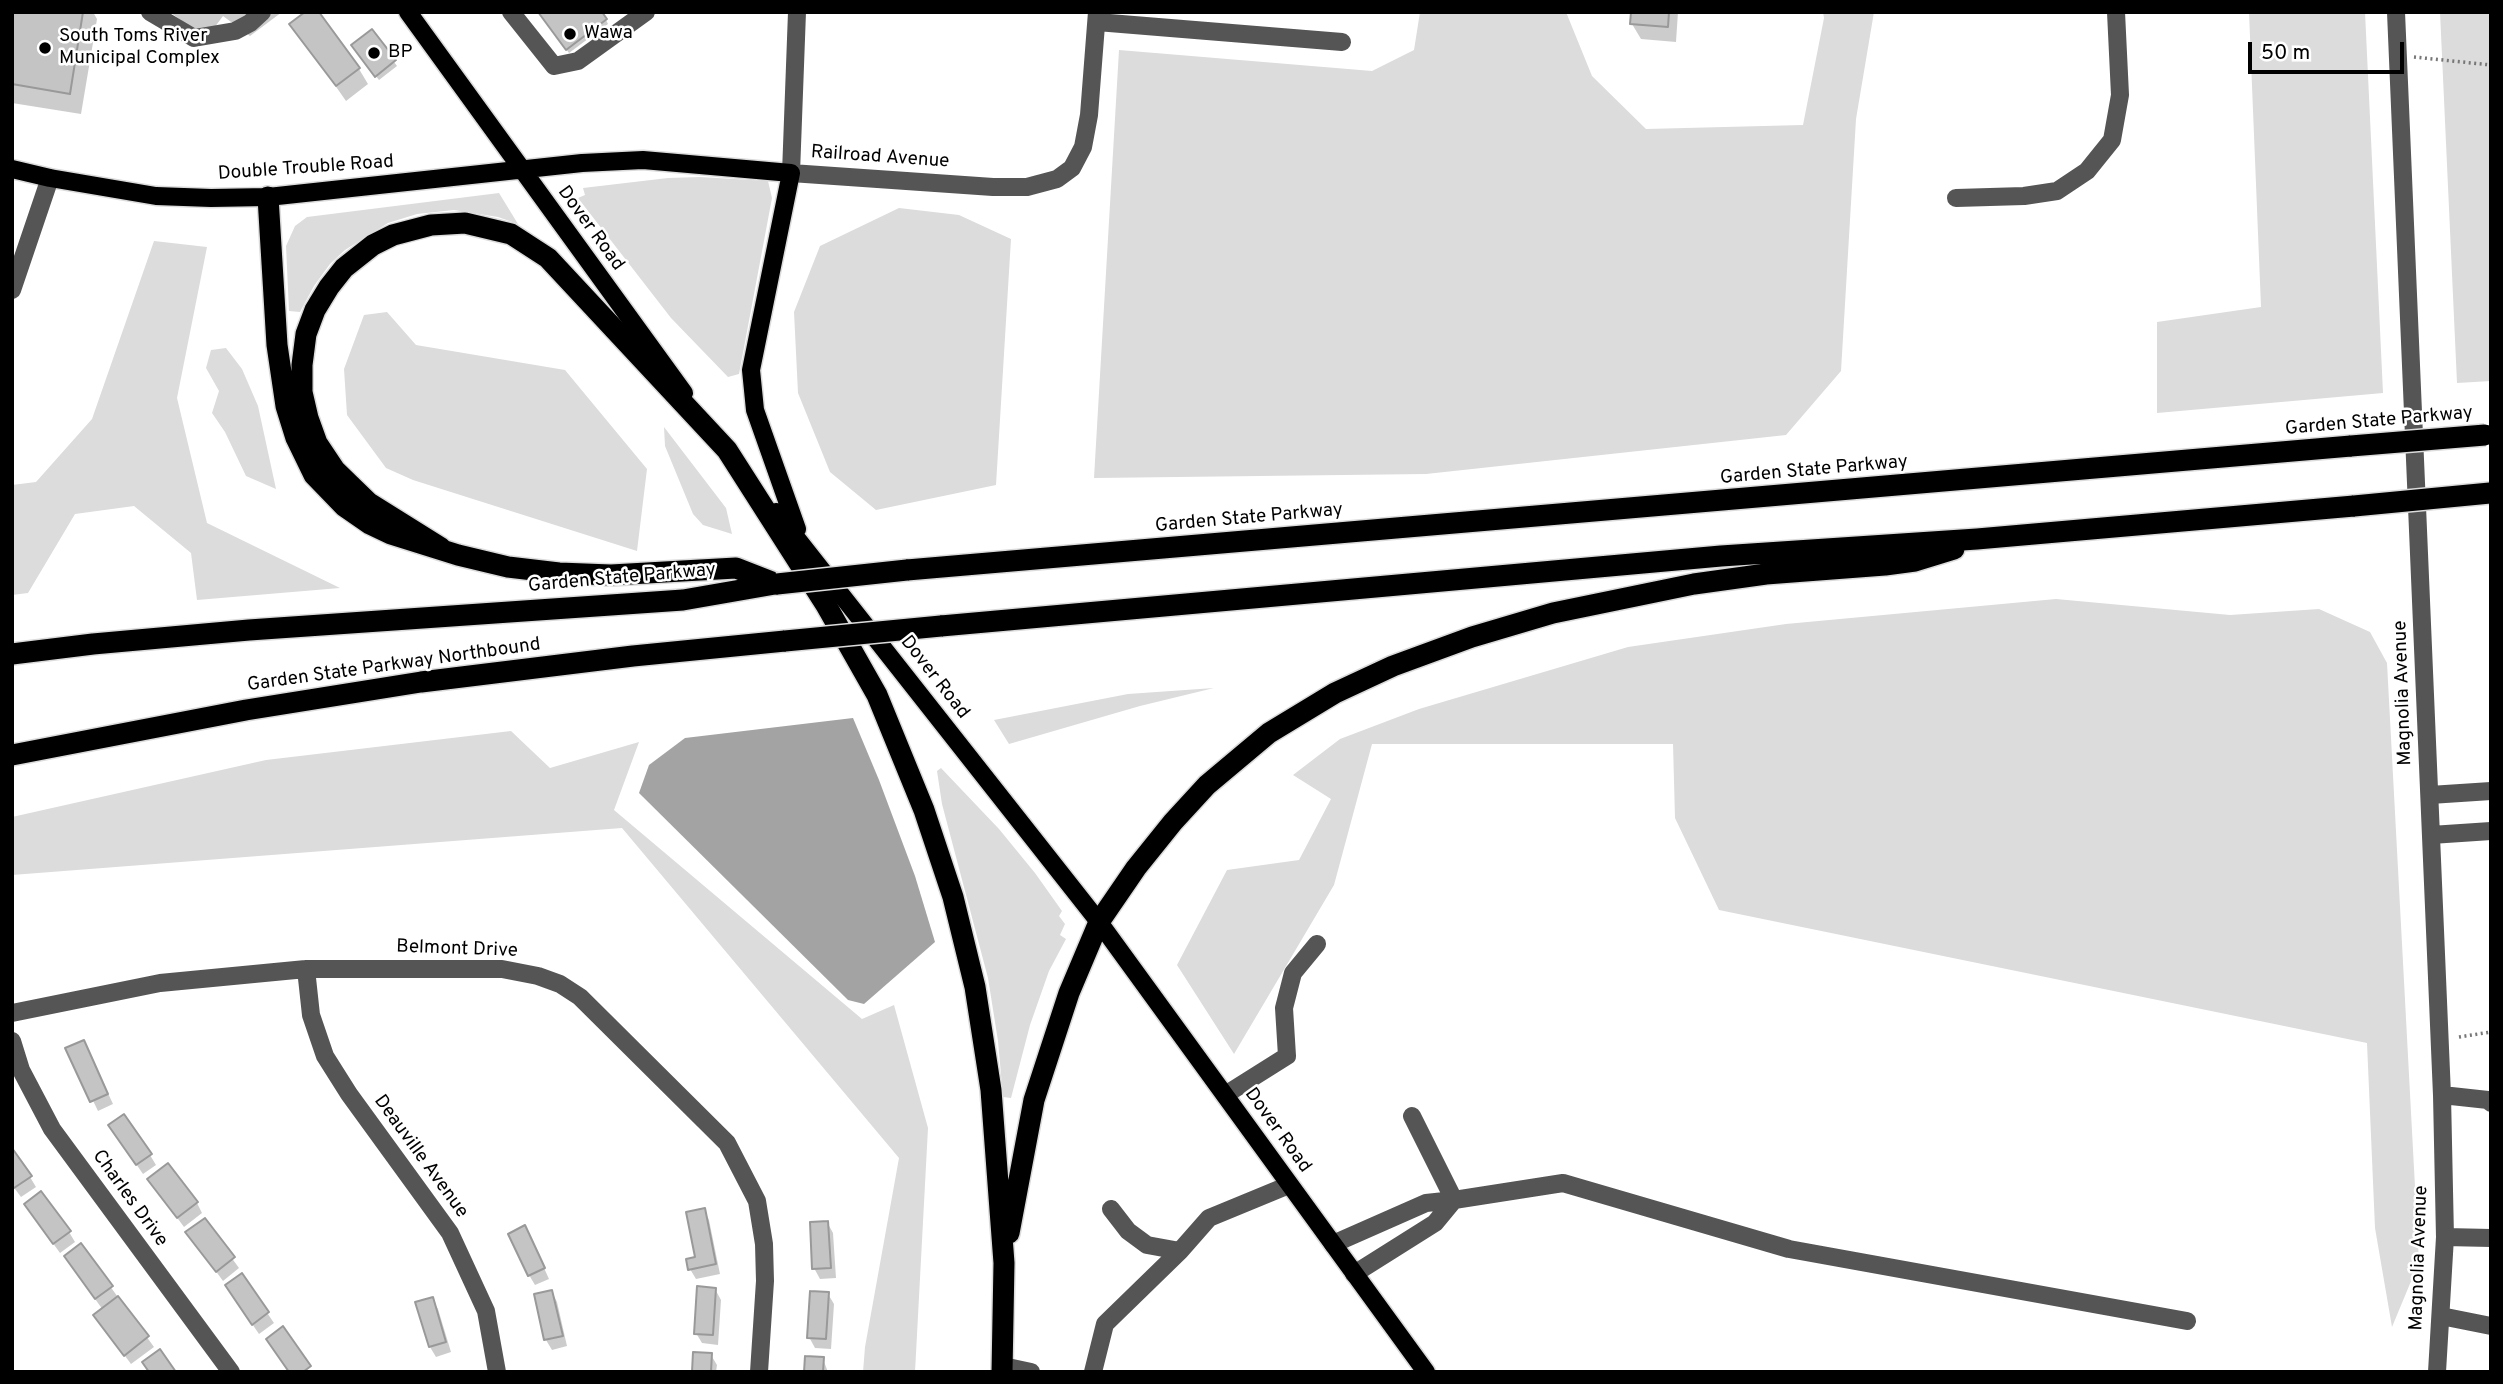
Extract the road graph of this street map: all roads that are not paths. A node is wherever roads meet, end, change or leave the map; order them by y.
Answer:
1 (150, 12) edge
2 (262, 12) edge
3 (510, 12) edge
4 (797, 12) edge
5 (2116, 12) edge
6 (2396, 12) edge
7 (411, 13) edge
8 (634, 16) edge
9 (1097, 17) edge
10 (1342, 42) dead end
11 (12, 169) edge
12 (522, 171) junction
13 (791, 173) junction
14 (50, 178) junction
15 (268, 197) junction
16 (1956, 198) dead end
17 (12, 290) edge
18 (2488, 435) edge
19 (726, 450) junction
20 (2491, 493) edge
21 (1977, 539) junction
22 (803, 545) junction
23 (441, 548) junction
24 (778, 584) junction
25 (12, 654) edge
26 (12, 755) edge
27 (2491, 791) edge
28 (2430, 795) junction
29 (2491, 831) edge
30 (2431, 835) junction
31 (1099, 922) junction
32 (1317, 944) dead end
33 (306, 969) junction
34 (12, 1013) edge
35 (12, 1041) edge
36 (1225, 1095) junction
37 (2442, 1095) junction
38 (2491, 1103) edge
39 (1412, 1116) dead end
40 (1289, 1185) junction
41 (1454, 1200) junction
42 (1111, 1209) dead end
43 (2445, 1237) junction
44 (2491, 1238) edge
45 (1333, 1244) junction
46 (1180, 1251) junction
47 (1004, 1263) junction
48 (1354, 1274) junction
49 (2441, 1316) junction
50 (2187, 1321) dead end
51 (2491, 1326) edge
52 (1002, 1369) edge
53 (231, 1372) edge
54 (497, 1372) edge
55 (759, 1372) edge
56 (1031, 1372) edge
57 (1093, 1372) edge
58 (1426, 1372) edge
59 (2437, 1372) edge

1 - 2 street
3 - 8 street
4 - 13 street
5 - 16 street
6 - 28 street, Magnolia Avenue
7 - 12 main road, Dover Road
9 - 10 street
9 - 13 street, Railroad Avenue
11 - 14 main road, Double Trouble Road
12 - 13 main road, Railroad Avenue
12 - 15 main road, Double Trouble Road
12 - 19 main road, Dover Road
13 - 22 main road
14 - 15 main road, Double Trouble Road
14 - 17 street
15 - 23 highway
18 - 24 highway, Garden State Parkway, bridge
19 - 22 main road, Dover Road
19 - 23 highway
19 - 47 highway
20 - 21 highway, bridge
21 - 26 highway, Garden State Parkway Northbound, bridge
21 - 31 highway
22 - 31 main road, Dover Road
23 - 24 highway
24 - 25 highway, Garden State Parkway
27 - 28 street
28 - 30 street, Magnolia Avenue
29 - 30 street
30 - 37 street, Magnolia Avenue
31 - 36 main road, Dover Road
31 - 47 highway
32 - 36 street
33 - 34 street, Belmont Drive
33 - 54 street, Deauville Avenue
33 - 55 street, Belmont Drive
35 - 53 street, Charles Drive
36 - 40 main road, Dover Road
37 - 38 street
37 - 43 street, Magnolia Avenue
39 - 41 street
40 - 45 main road, Dover Road
40 - 46 street
41 - 45 street
41 - 48 street
41 - 50 street
42 - 46 street
43 - 44 street
43 - 49 street, Magnolia Avenue
45 - 48 main road, Dover Road
46 - 57 street
47 - 52 highway
48 - 58 main road, Dover Road
49 - 51 street
49 - 59 street, Magnolia Avenue
52 - 56 street

